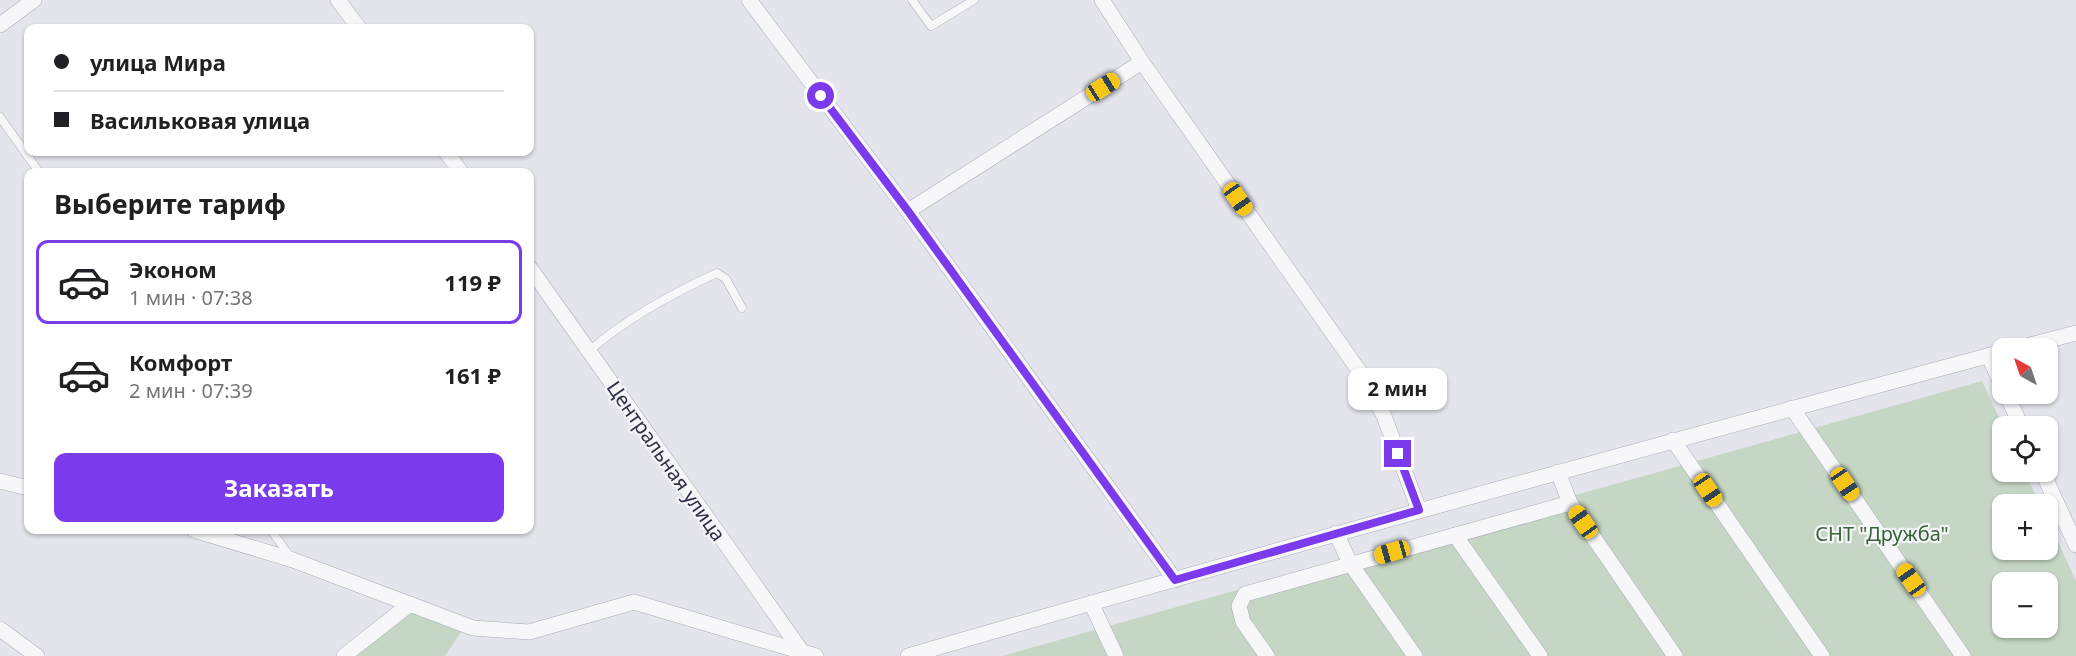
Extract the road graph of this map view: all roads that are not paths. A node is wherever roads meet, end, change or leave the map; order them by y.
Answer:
1 (34, 0) edge
2 (338, 0) edge
3 (749, 0) edge
4 (912, 0) edge
5 (974, 0) edge
6 (1102, 0) edge
7 (356, 24) edge
8 (0, 25) edge
9 (1142, 62) junction
10 (0, 117) edge
11 (24, 151) edge
12 (908, 211) junction
13 (534, 274) edge
14 (742, 308) dead end
15 (2076, 333) edge
16 (2057, 338) edge
17 (589, 351) junction
18 (1992, 355) edge
19 (1792, 408) junction
20 (1673, 440) junction
21 (1558, 472) junction
22 (0, 481) edge
23 (2047, 482) edge
24 (24, 487) edge
25 (1570, 503) junction
26 (1419, 510) junction
27 (1336, 533) junction
28 (207, 534) edge
29 (274, 534) edge
30 (1455, 535) junction
31 (2076, 545) edge
32 (293, 560) junction
33 (1350, 563) junction
34 (1175, 580) junction
35 (1091, 603) junction
36 (410, 604) junction
37 (0, 629) edge
38 (810, 655) edge
39 (37, 656) edge
40 (345, 656) edge
41 (908, 656) edge
42 (1116, 656) edge
43 (1267, 656) edge
44 (1415, 656) edge
45 (1540, 656) edge
46 (1675, 656) edge
47 (1822, 656) edge
48 (1964, 656) edge

1 - 8 street
2 - 7 street
3 - 12 street
4 - 5 lane
6 - 9 street
9 - 12 street
9 - 26 street
10 - 11 lane
12 - 34 street
13 - 17 street, Центральная улица
14 - 17 lane
15 - 16 street
17 - 38 street, Центральная улица
18 - 19 street
19 - 20 street
19 - 48 street
20 - 21 street
20 - 47 street
21 - 25 street
21 - 26 street
22 - 24 street
23 - 31 street
25 - 30 street
25 - 46 street
26 - 27 street
27 - 33 street
27 - 34 street
28 - 32 street
29 - 32 lane
30 - 33 street
30 - 45 street
32 - 36 street
33 - 43 street
33 - 44 street
34 - 35 street
35 - 41 street
35 - 42 street
36 - 38 street
36 - 40 street
37 - 39 street

